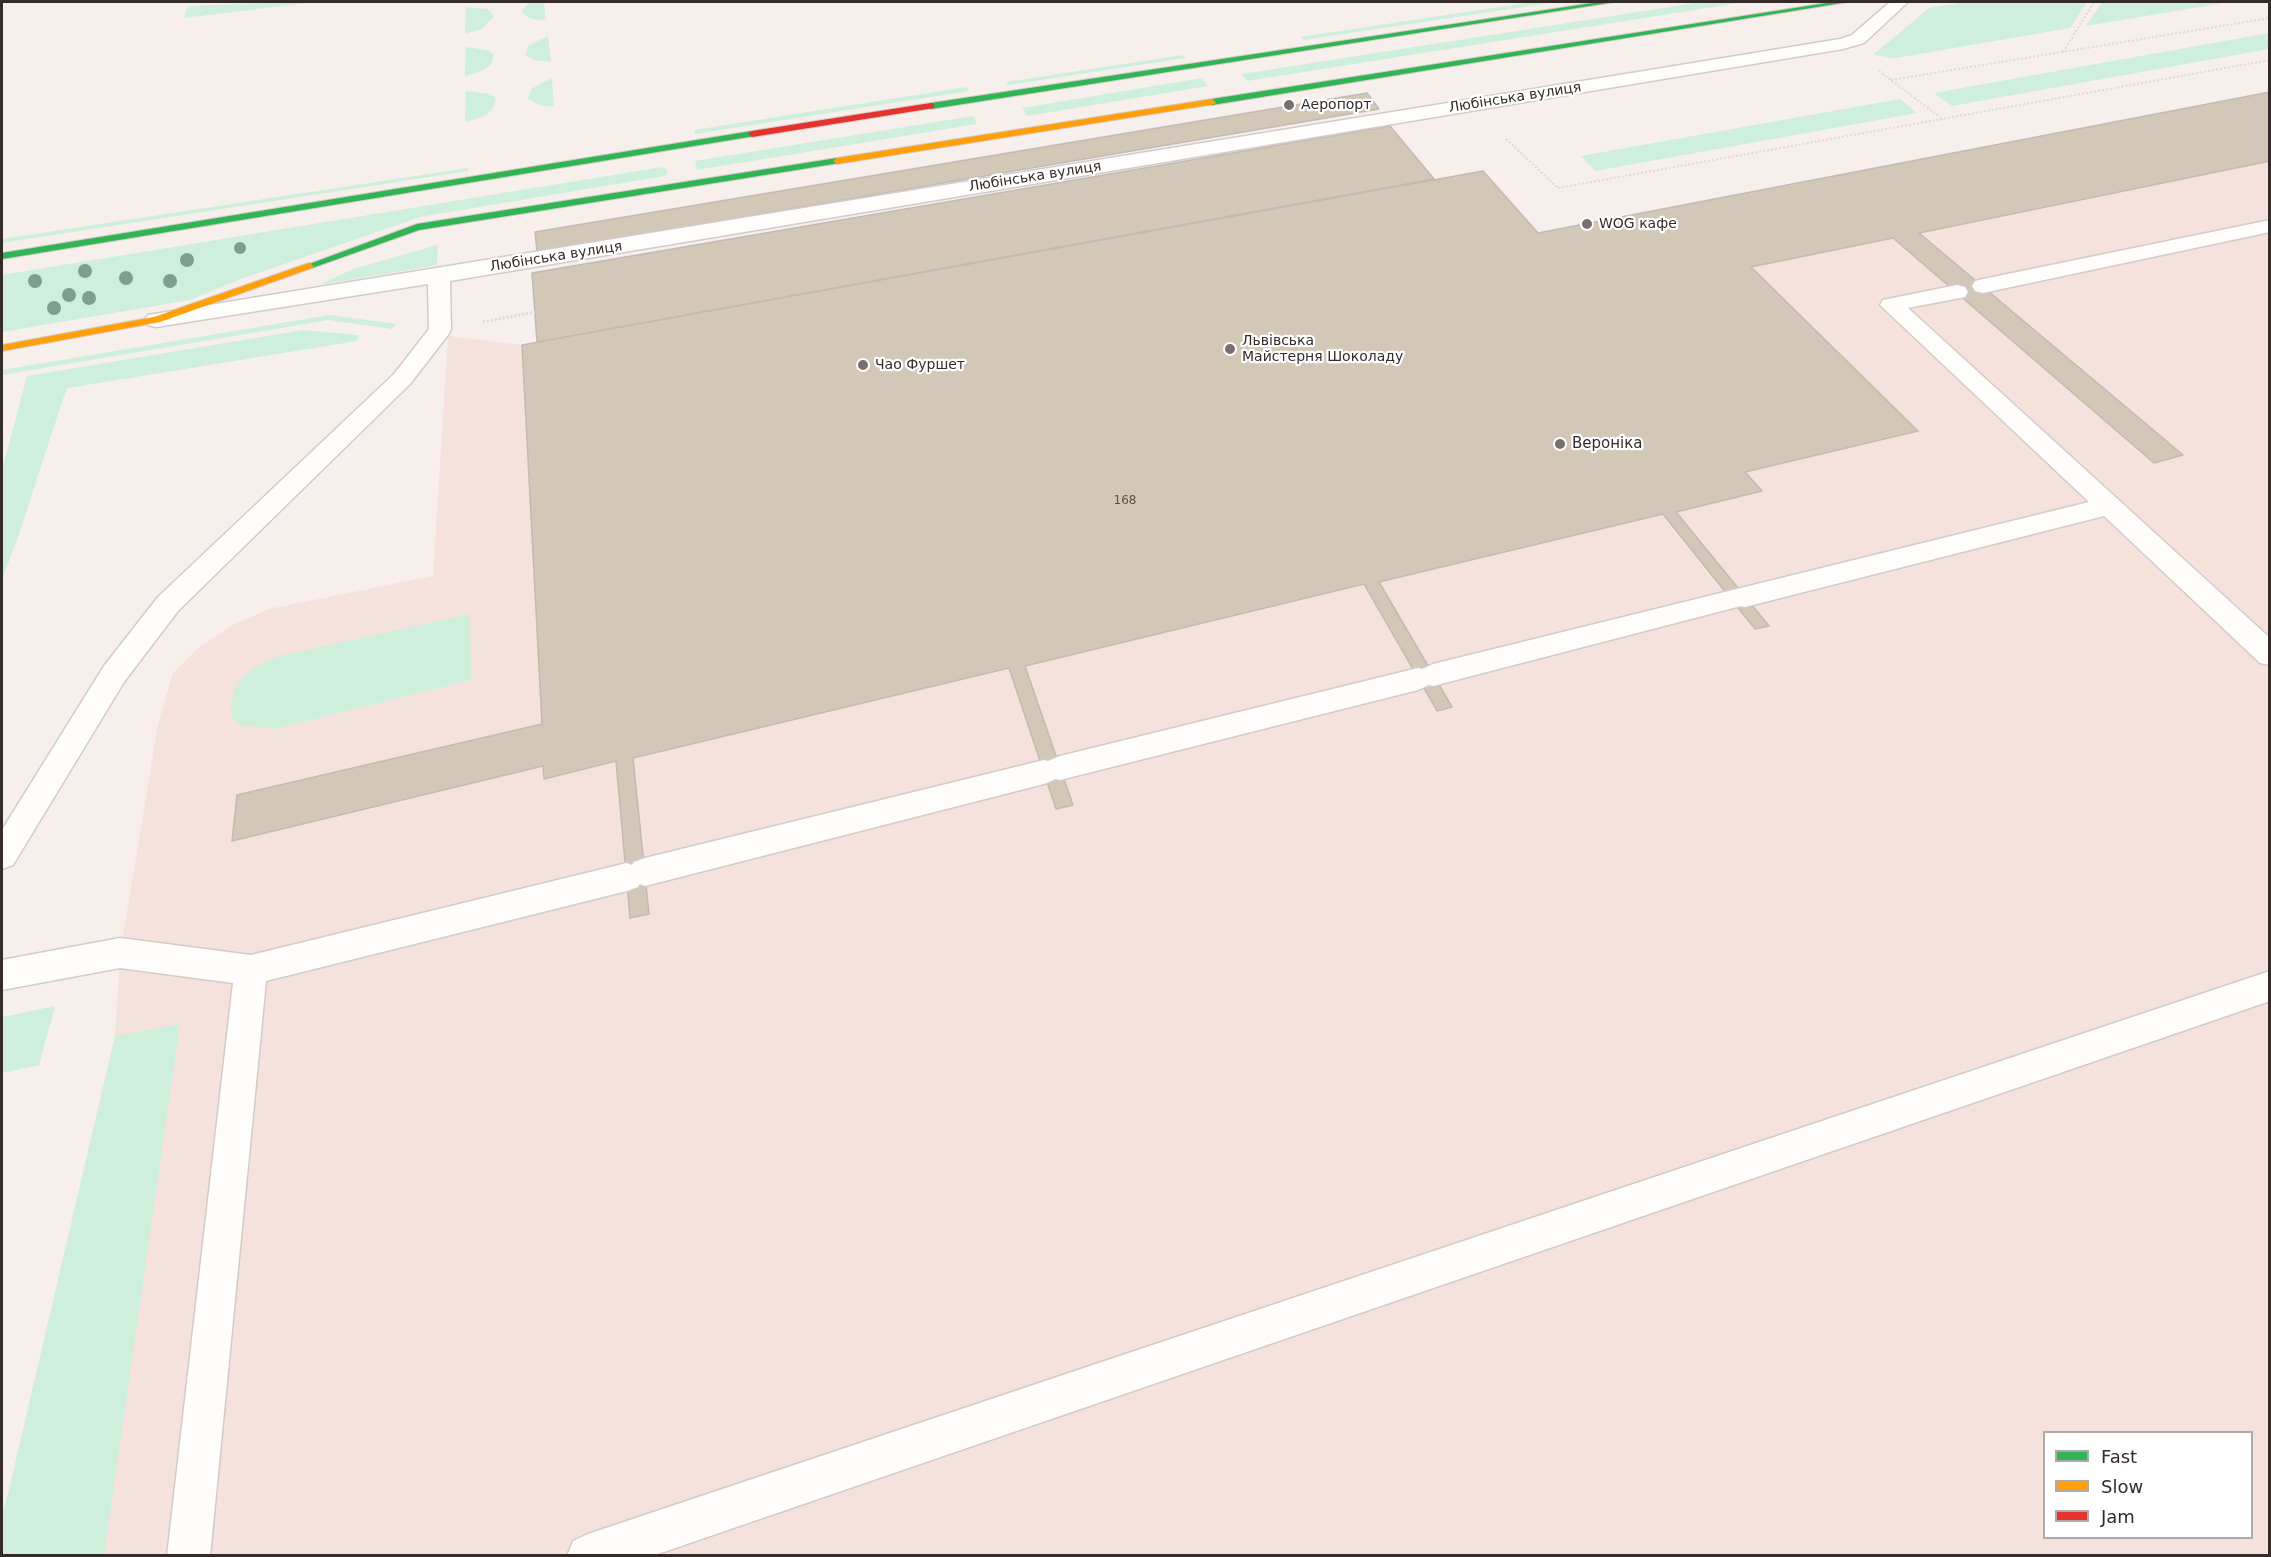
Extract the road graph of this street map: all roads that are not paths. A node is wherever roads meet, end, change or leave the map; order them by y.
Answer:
1 (1611, 2) edge
2 (1844, 2) edge
3 (1900, 2) edge
4 (2270, 226) edge
5 (2, 256) edge
6 (439, 276) junction
7 (1983, 286) dead end
8 (1957, 292) dead end
9 (156, 320) junction
10 (2, 348) edge
11 (2108, 506) junction
12 (2270, 655) edge
13 (2, 856) edge
14 (251, 970) junction
15 (2, 975) edge
16 (2270, 986) edge
17 (188, 1556) edge
18 (588, 1556) edge

1 - 5 street
2 - 9 street, Любінська вулиця
3 - 6 lane, Любінська вулиця
4 - 7 lane
6 - 9 lane, Любінська вулиця
6 - 13 lane
8 - 11 lane
9 - 10 street, Любінська вулиця
11 - 12 lane
11 - 14 lane
14 - 15 lane
14 - 17 lane
16 - 18 lane

